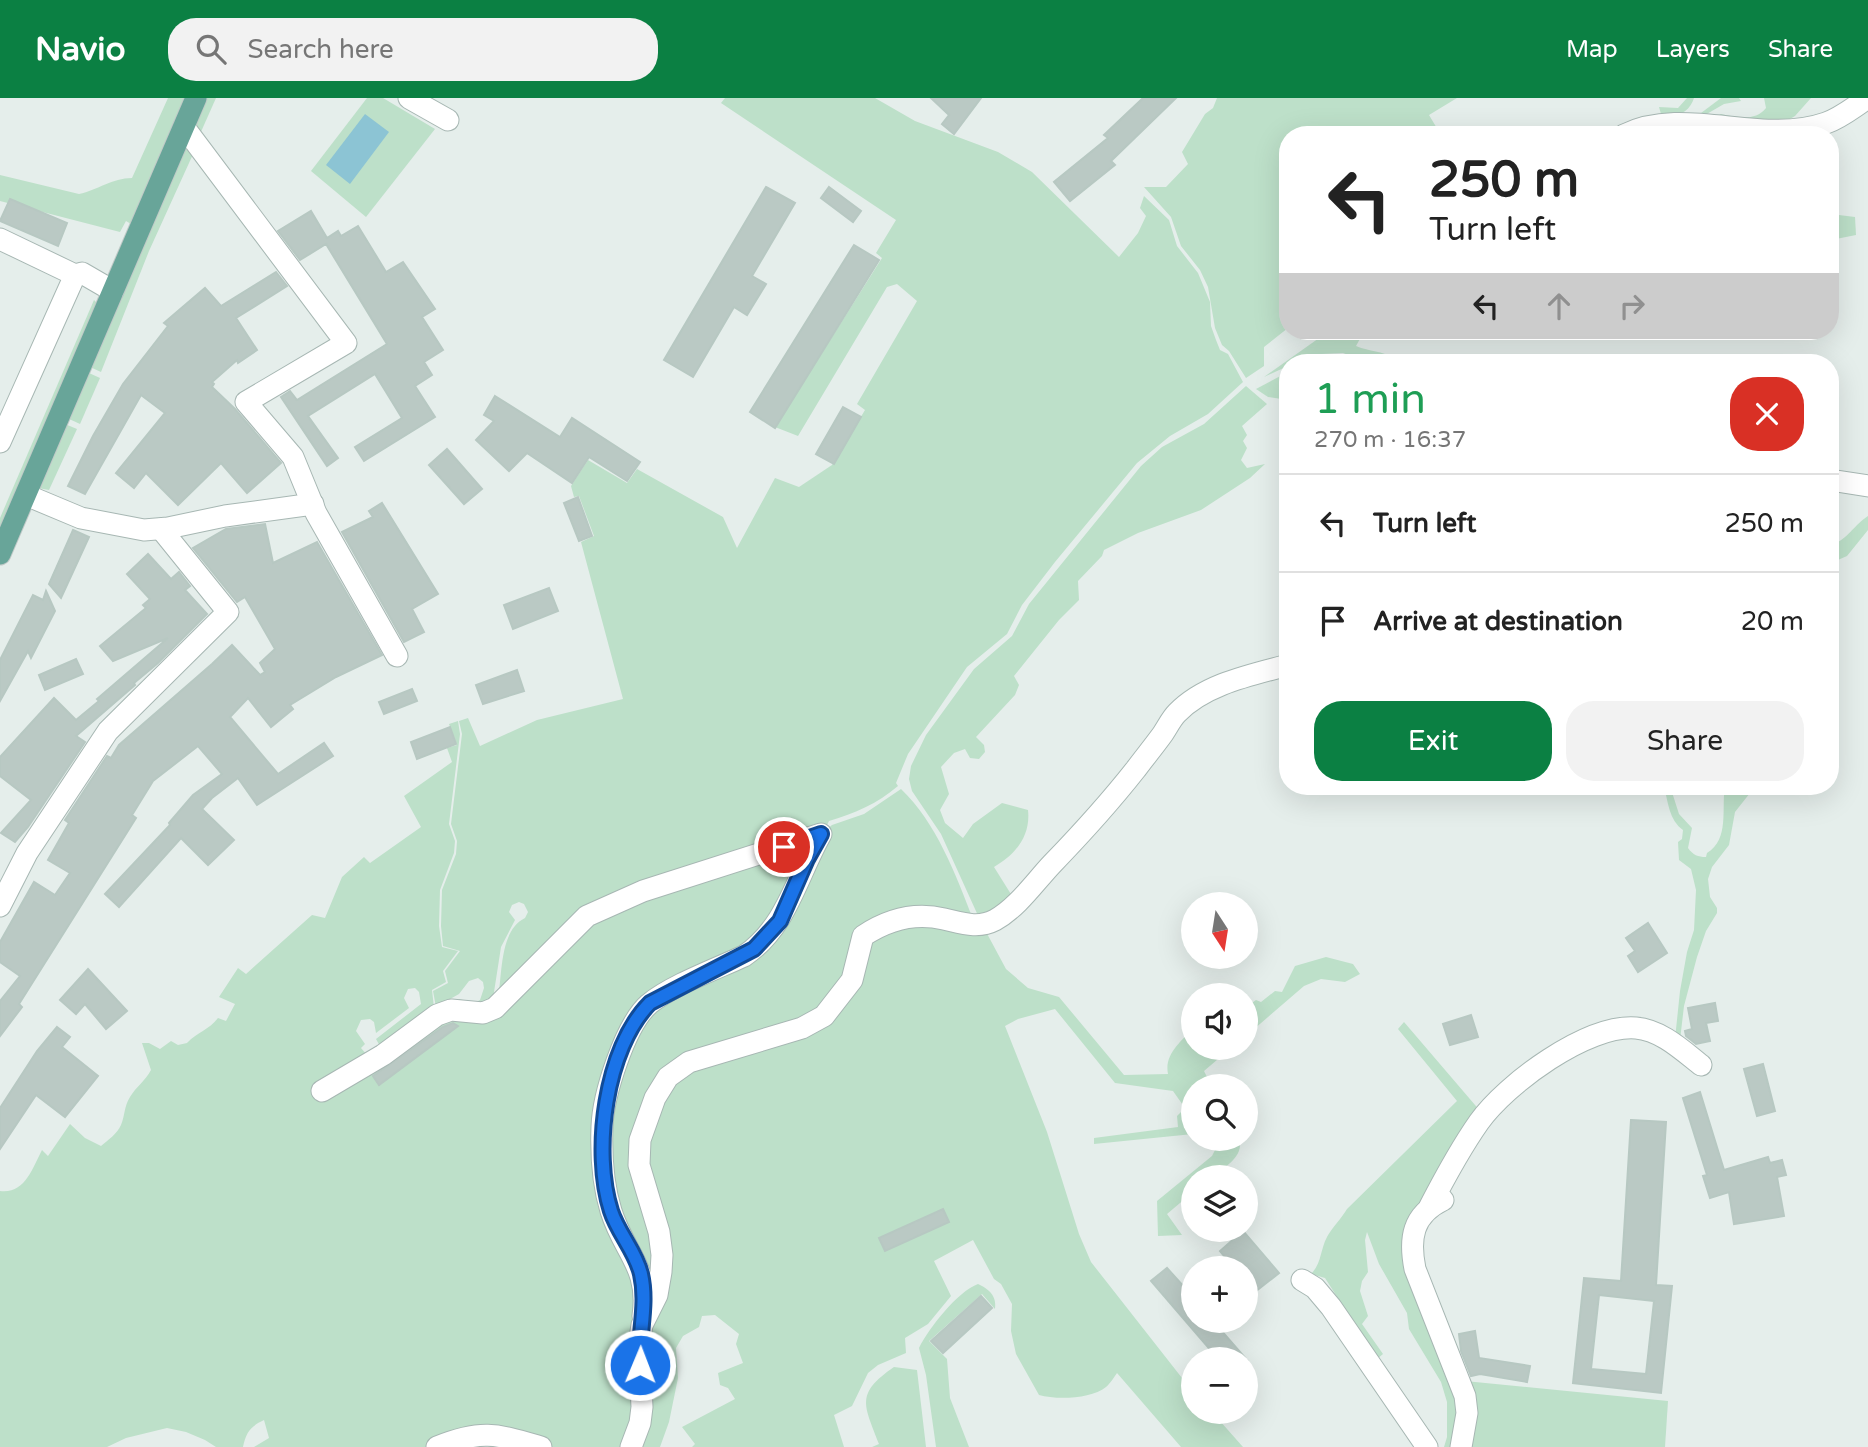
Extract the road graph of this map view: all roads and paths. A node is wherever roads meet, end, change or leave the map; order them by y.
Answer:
1 (196, 98) edge
2 (1868, 98) edge
3 (419, 100) edge
4 (448, 120) dead end
5 (1661, 126) edge
6 (1713, 126) edge
7 (1813, 126) edge
8 (184, 127) junction
9 (0, 239) edge
10 (75, 275) junction
11 (113, 291) junction
12 (0, 443) edge
13 (1839, 481) edge
14 (1868, 486) edge
15 (26, 495) junction
16 (313, 504) junction
17 (160, 529) junction
18 (0, 554) edge
19 (397, 656) dead end
20 (1279, 668) edge
21 (0, 906) edge
22 (1701, 1065) dead end
23 (322, 1091) dead end
24 (1301, 1280) dead end
25 (642, 1325) junction
26 (438, 1447) edge
27 (541, 1447) edge
28 (631, 1447) edge
29 (1427, 1447) edge
30 (1461, 1447) edge

1 - 8 main road
2 - 7 street
3 - 4 street
5 - 6 street
8 - 11 main road
8 - 16 street
9 - 10 street
10 - 11 street
10 - 12 street
11 - 15 main road
13 - 14 street
15 - 17 street
15 - 18 main road
16 - 17 street
16 - 19 street
17 - 21 street
20 - 25 street
22 - 30 street
23 - 25 street
24 - 29 street
25 - 28 street
26 - 27 street

